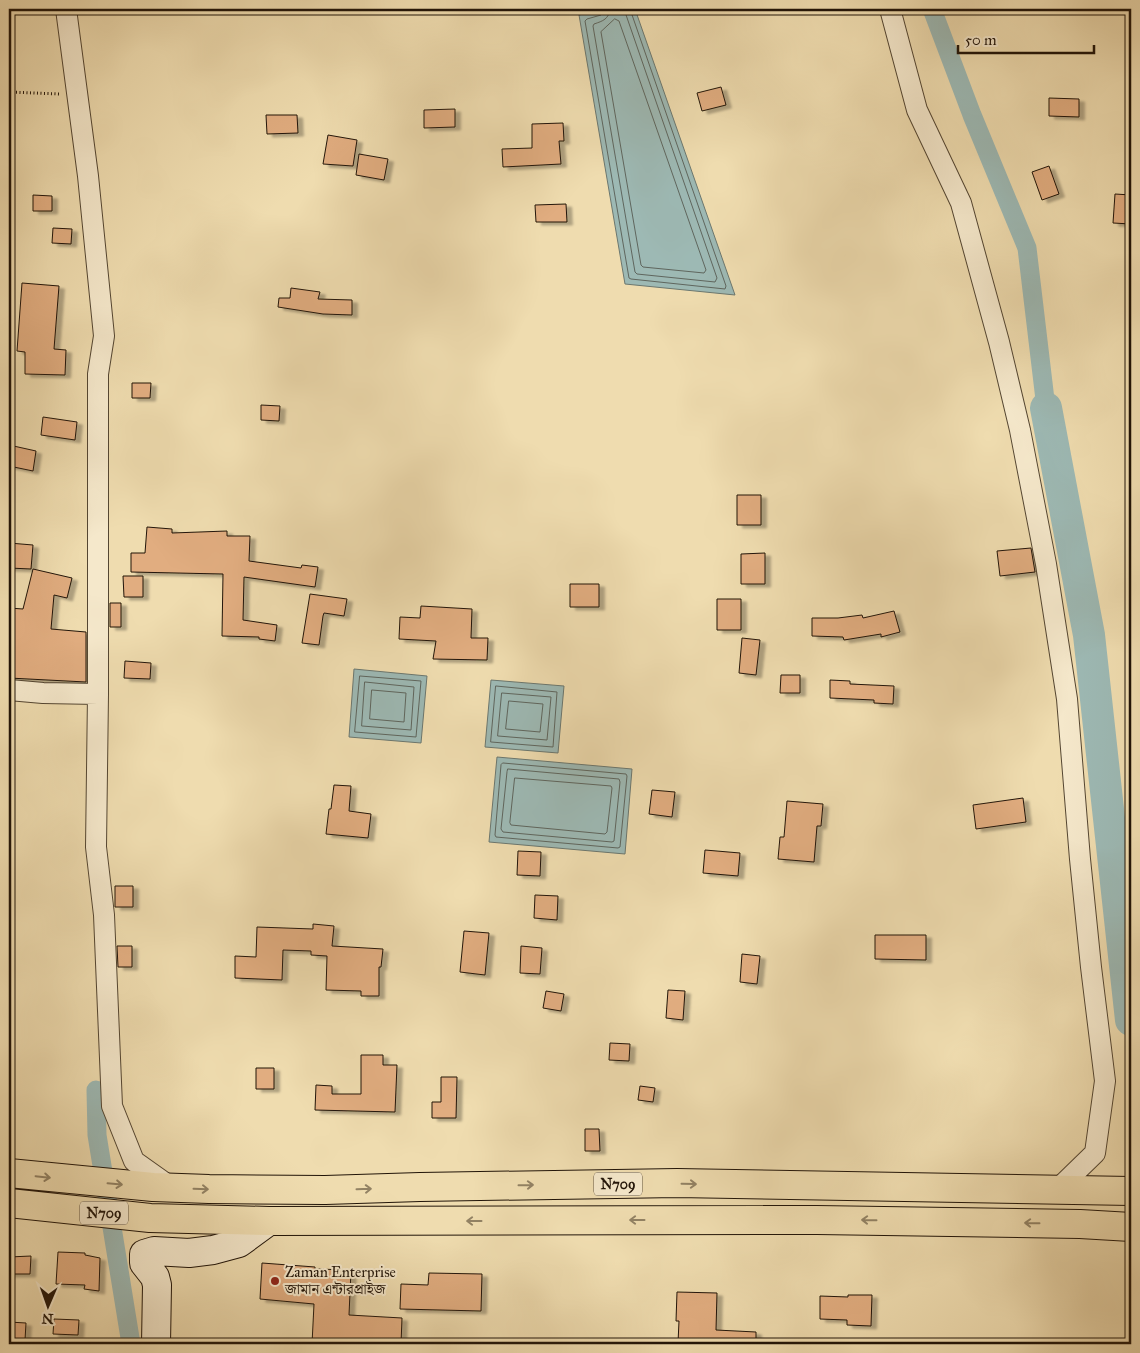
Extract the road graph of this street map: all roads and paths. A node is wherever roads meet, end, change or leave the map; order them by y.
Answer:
1 (66, 9) edge
2 (890, 9) edge
3 (9, 92) edge
4 (77, 95) junction
5 (9, 690) edge
6 (98, 694) junction
7 (9, 1173) edge
8 (162, 1187) junction
9 (1070, 1190) junction
10 (1131, 1191) edge
11 (9, 1203) edge
12 (269, 1221) junction
13 (1131, 1227) edge
14 (156, 1344) edge

1 - 4 street
2 - 9 street
3 - 4 path
4 - 6 street
5 - 6 street
6 - 8 street
7 -> 8 highway, N709
8 -> 9 highway, N709
9 - 10 highway, N709
11 - 12 highway, N709
13 -> 12 highway, N709
12 - 14 street

